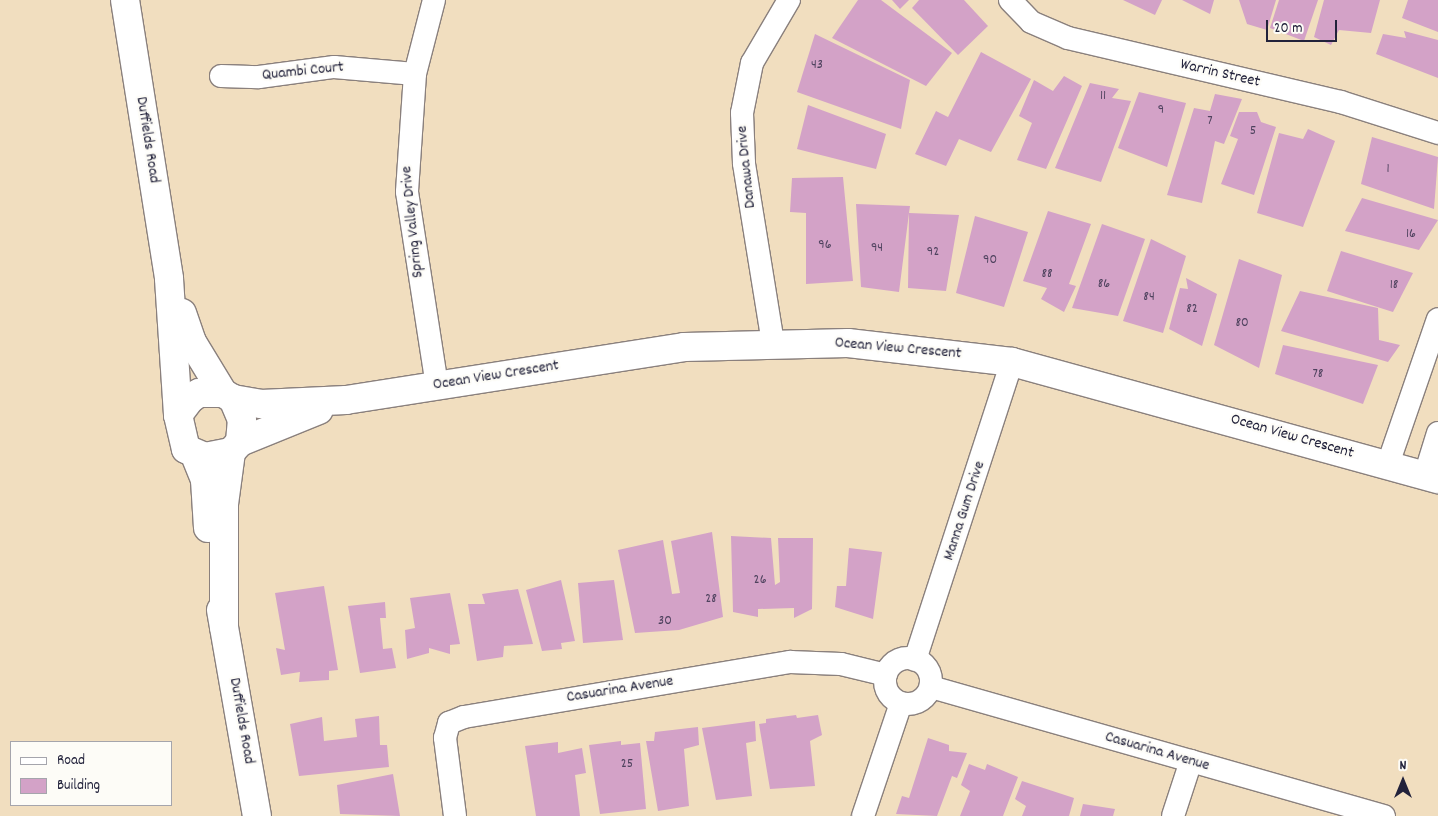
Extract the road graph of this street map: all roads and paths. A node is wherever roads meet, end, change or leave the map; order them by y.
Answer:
1 (125, 0) edge
2 (434, 0) edge
3 (789, 0) edge
4 (1010, 0) edge
5 (415, 74) junction
6 (221, 76) dead end
7 (1438, 133) edge
8 (169, 279) junction
9 (1438, 320) edge
10 (773, 343) junction
11 (1012, 362) junction
12 (437, 386) junction
13 (228, 396) junction
14 (346, 400) junction
15 (178, 415) junction
16 (1438, 433) edge
17 (235, 447) junction
18 (195, 455) junction
19 (1388, 464) junction
20 (1431, 477) edge
21 (224, 626) junction
22 (915, 660) junction
23 (886, 675) junction
24 (931, 687) junction
25 (901, 703) junction
26 (1191, 761) junction
27 (257, 816) edge
28 (456, 816) edge
29 (863, 816) edge
30 (1173, 816) edge
31 (1384, 816) edge

1 - 8 street, Duffields Road
2 - 5 street, Spring Valley Drive
3 - 10 street, Danawa Drive
4 - 7 street, Warrin Street
5 - 6 street, Quambi Court
5 - 12 street, Spring Valley Drive
8 - 13 street, Duffields Road
8 - 15 street, Duffields Road
9 - 19 street
10 - 11 street, Ocean View Crescent
10 - 12 street, Ocean View Crescent
11 - 19 street, Ocean View Crescent
11 - 22 street, Manna Gum Drive
12 - 14 street, Ocean View Crescent
13 - 14 street, Ocean View Crescent
13 - 15 street
13 - 17 street, Duffields Road
14 - 17 street, Ocean View Crescent
15 - 18 street, Duffields Road
16 - 20 street
17 - 18 street
17 - 21 street, Duffields Road
18 - 21 street, Duffields Road
19 - 20 street, Ocean View Crescent
21 - 27 street, Duffields Road
22 - 23 street
22 - 24 street
23 - 25 street
23 - 28 street, Casuarina Avenue
24 - 25 street
24 - 26 street, Casuarina Avenue
25 - 29 street
26 - 30 street
26 - 31 street, Casuarina Avenue

